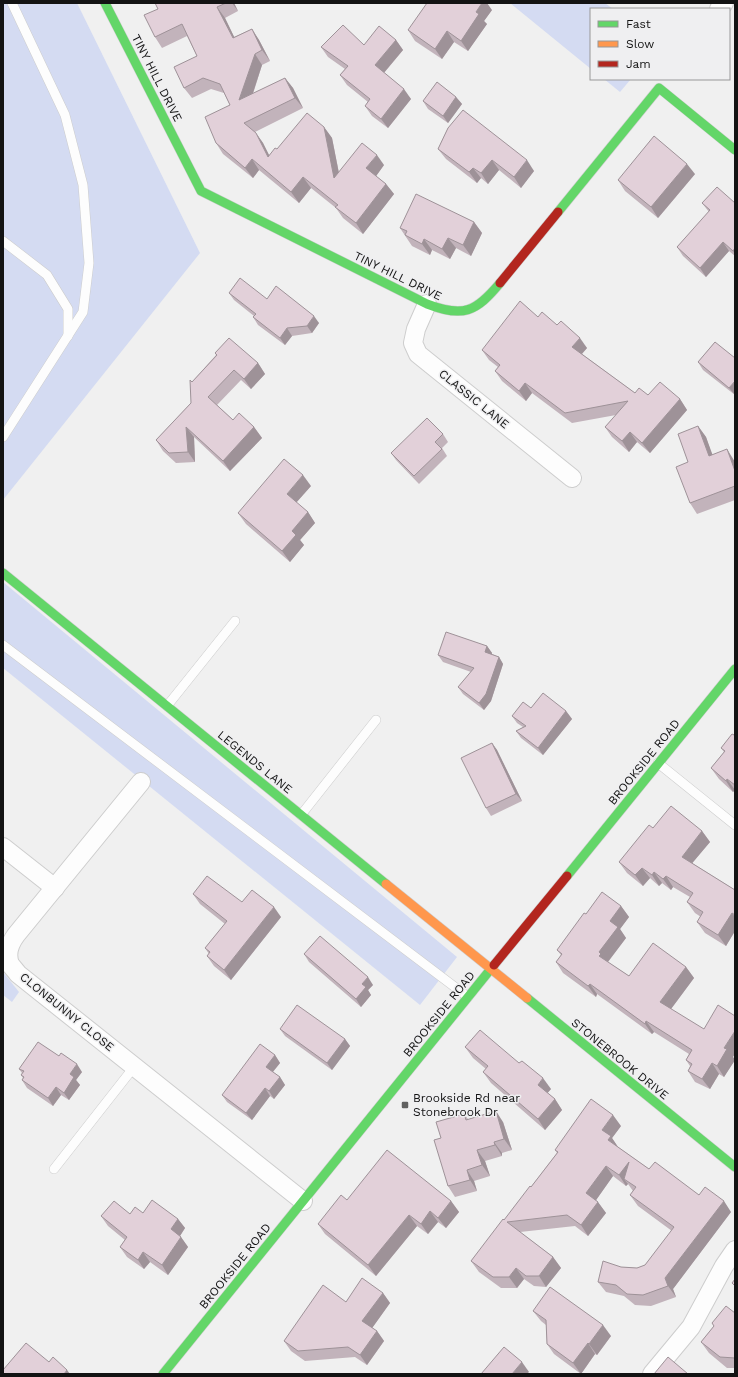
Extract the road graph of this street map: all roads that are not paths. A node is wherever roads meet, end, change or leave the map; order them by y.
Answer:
1 (12, 3) edge
2 (105, 3) edge
3 (662, 83) edge
4 (735, 150) edge
5 (3, 241) edge
6 (427, 304) junction
7 (68, 336) junction
8 (3, 437) edge
9 (572, 478) dead end
10 (3, 573) edge
11 (235, 620) dead end
12 (3, 645) edge
13 (735, 669) edge
14 (167, 706) junction
15 (376, 720) dead end
16 (658, 764) junction
17 (141, 782) dead end
18 (301, 815) junction
19 (735, 825) edge
20 (3, 847) edge
21 (54, 888) junction
22 (491, 970) junction
23 (468, 997) junction
24 (134, 1067) junction
25 (735, 1167) edge
26 (54, 1169) dead end
27 (303, 1201) junction
28 (735, 1250) edge
29 (163, 1374) edge
30 (652, 1374) edge

1 - 7 lane
2 - 6 street, TINY HILL DRIVE
3 - 4 street, TINY HILL DRIVE
3 - 6 street, TINY HILL DRIVE
5 - 7 lane
6 - 9 street, CLASSIC LANE
7 - 8 lane
10 - 14 street, LEGENDS LANE
11 - 14 lane
12 - 23 lane
13 - 16 street, BROOKSIDE ROAD
14 - 18 street, LEGENDS LANE
15 - 18 lane
16 - 19 lane
16 - 22 street, BROOKSIDE ROAD
17 - 21 street, CLONBUNNY CLOSE
18 - 22 street, LEGENDS LANE
20 - 21 street
21 - 24 street, CLONBUNNY CLOSE
22 - 23 street, BROOKSIDE ROAD
22 - 25 street, STONEBROOK DRIVE
23 - 27 street, BROOKSIDE ROAD
24 - 26 lane
24 - 27 street, CLONBUNNY CLOSE
27 - 29 street, BROOKSIDE ROAD
28 - 30 street

